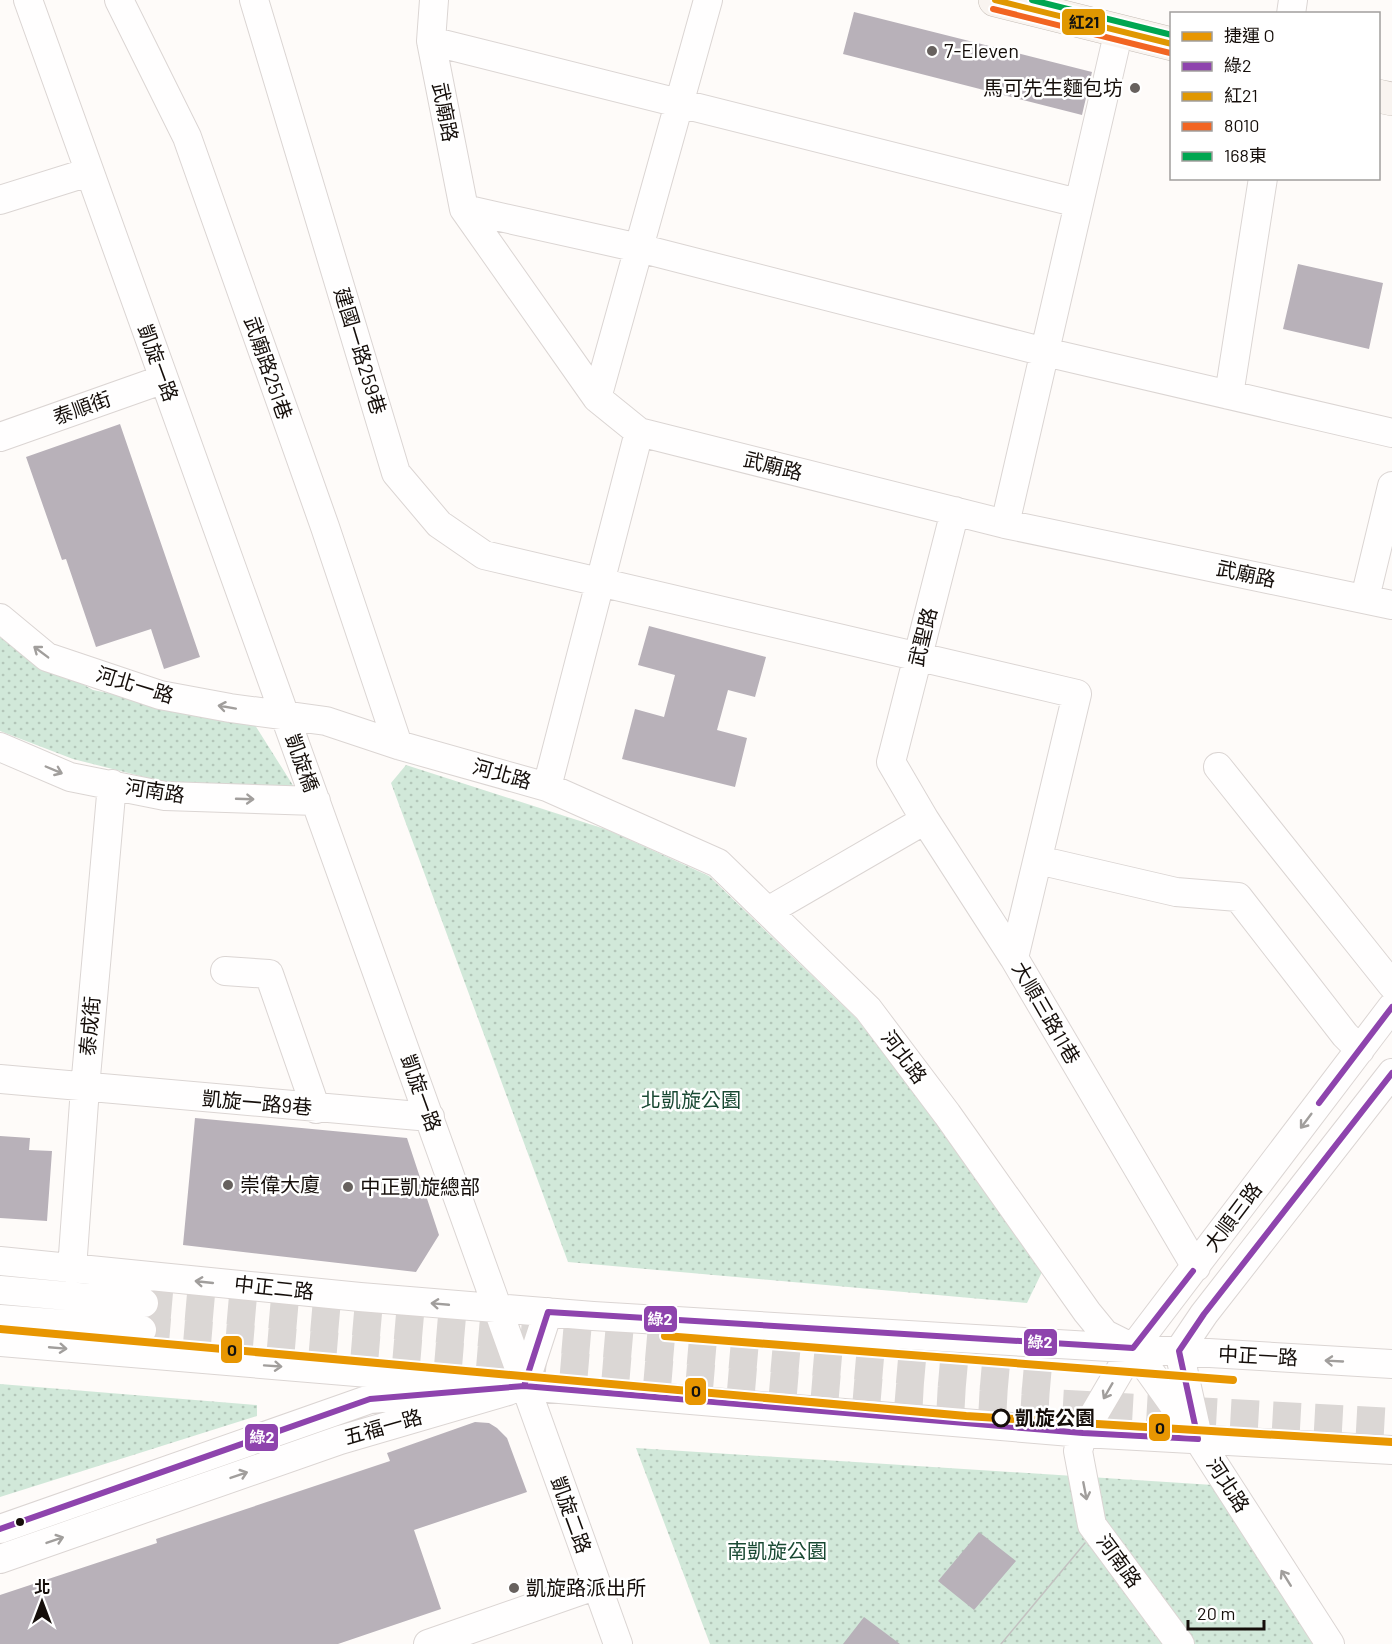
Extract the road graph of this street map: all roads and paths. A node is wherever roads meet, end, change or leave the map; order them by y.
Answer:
1 (28, 0) edge
2 (119, 0) edge
3 (254, 0) edge
4 (434, 0) edge
5 (708, 0) edge
6 (995, 0) edge
7 (1119, 30) junction
8 (431, 41) junction
9 (1170, 43) edge
10 (679, 104) junction
11 (89, 172) junction
12 (1263, 180) edge
13 (0, 200) edge
14 (1078, 203) junction
15 (464, 209) junction
16 (639, 248) junction
17 (1045, 352) junction
18 (164, 379) junction
19 (1229, 395) junction
20 (597, 398) junction
21 (639, 432) junction
22 (1392, 434) edge
23 (0, 437) edge
24 (1392, 486) edge
25 (955, 511) junction
26 (1005, 524) junction
27 (599, 582) junction
28 (1379, 602) edge
29 (0, 618) edge
30 (919, 656) junction
31 (287, 720) junction
32 (398, 745) junction
33 (0, 747) edge
34 (891, 762) joint
35 (1218, 766) dead end
36 (112, 784) junction
37 (547, 787) junction
38 (316, 801) junction
39 (925, 820) junction
40 (1038, 860) junction
41 (768, 911) junction
42 (1014, 958) junction
43 (225, 971) dead end
44 (1392, 985) edge
45 (1392, 1007) edge
46 (1360, 1050) junction
47 (1392, 1072) edge
48 (0, 1079) edge
49 (85, 1088) junction
50 (316, 1109) junction
51 (430, 1117) junction
52 (0, 1262) edge
53 (1196, 1268) junction
54 (72, 1269) junction
55 (0, 1290) edge
56 (498, 1309) junction
57 (548, 1312) junction
58 (0, 1319) edge
59 (0, 1342) edge
60 (1133, 1348) junction
61 (1179, 1351) junction
62 (1392, 1364) edge
63 (524, 1386) junction
64 (1083, 1433) junction
65 (1198, 1439) junction
66 (1392, 1450) edge
67 (0, 1529) edge
68 (0, 1559) edge
69 (597, 1586) junction
70 (429, 1644) edge
71 (618, 1644) edge
72 (1180, 1644) edge
73 (1330, 1644) edge

1 - 11 street, 凱旋一路
2 - 32 street, 武廟路251巷
3 - 27 street, 建國一路259巷
4 - 8 street, 武廟路
5 - 10 street
6 - 7 main road
7 - 9 main road
7 - 14 street
8 - 10 street
8 - 15 street, 武廟路
10 - 14 street
10 - 16 street
11 - 13 street
11 - 18 street, 凱旋一路
12 - 19 street
14 - 17 street
15 - 16 street
15 - 20 street, 武廟路
16 - 17 street
16 - 20 street
17 - 19 street
17 - 26 street
18 - 23 street, 泰順街
18 - 31 street, 凱旋一路
19 - 22 street
20 - 21 street, 武廟路
21 - 25 street, 武廟路
21 - 27 street
24 - 28 street
25 - 26 street, 武廟路
25 - 30 street, 武聖路
26 - 28 street, 武廟路
27 - 30 street, 建國一路259巷
27 - 37 street
31 -> 29 street, 河北一路
30 - 34 street, 武聖路
30 - 40 street, 建國一路259巷
31 - 32 street, 河北路
31 - 38 street, 凱旋橋
32 - 37 street, 河北路
33 -> 36 street, 河南路
34 - 39 street, 大順三路11巷
35 - 44 street
36 -> 38 street, 河南路
36 - 49 street, 泰成街
37 - 41 street, 河北路
38 - 51 street, 凱旋一路
39 - 41 street
39 - 42 street, 大順三路11巷
40 - 42 street
40 - 46 street
41 - 60 street, 河北路
42 - 53 street, 大順三路11巷
43 - 50 street
45 - 46 street, 大順三路
46 -> 53 street, 大順三路
47 - 61 street, 大順三路
48 - 49 street, 凱旋一路9巷
49 - 50 street, 凱旋一路9巷
49 - 54 street, 泰成街
50 - 51 street, 凱旋一路9巷
51 - 56 street, 凱旋一路
52 - 54 street, 中正二路
53 - 60 street, 大順三路
56 -> 54 street, 中正二路
55 - 58 street
56 - 57 street, 中正二路
56 - 63 street, 凱旋一路
57 - 60 street, 中正一路
57 - 63 street
59 -> 63 street
60 - 61 street, 中正一路
60 -> 64 street, 大順三路
60 - 65 street, 河北路
62 -> 61 street, 中正一路
61 - 65 street
63 - 64 street
63 - 67 street, 五福一路
68 -> 63 street, 五福一路
63 - 69 street, 凱旋二路
64 - 65 street
64 -> 72 street, 河南路
65 - 66 street
73 -> 65 street, 河北路
69 - 70 street
69 - 71 street, 凱旋二路

